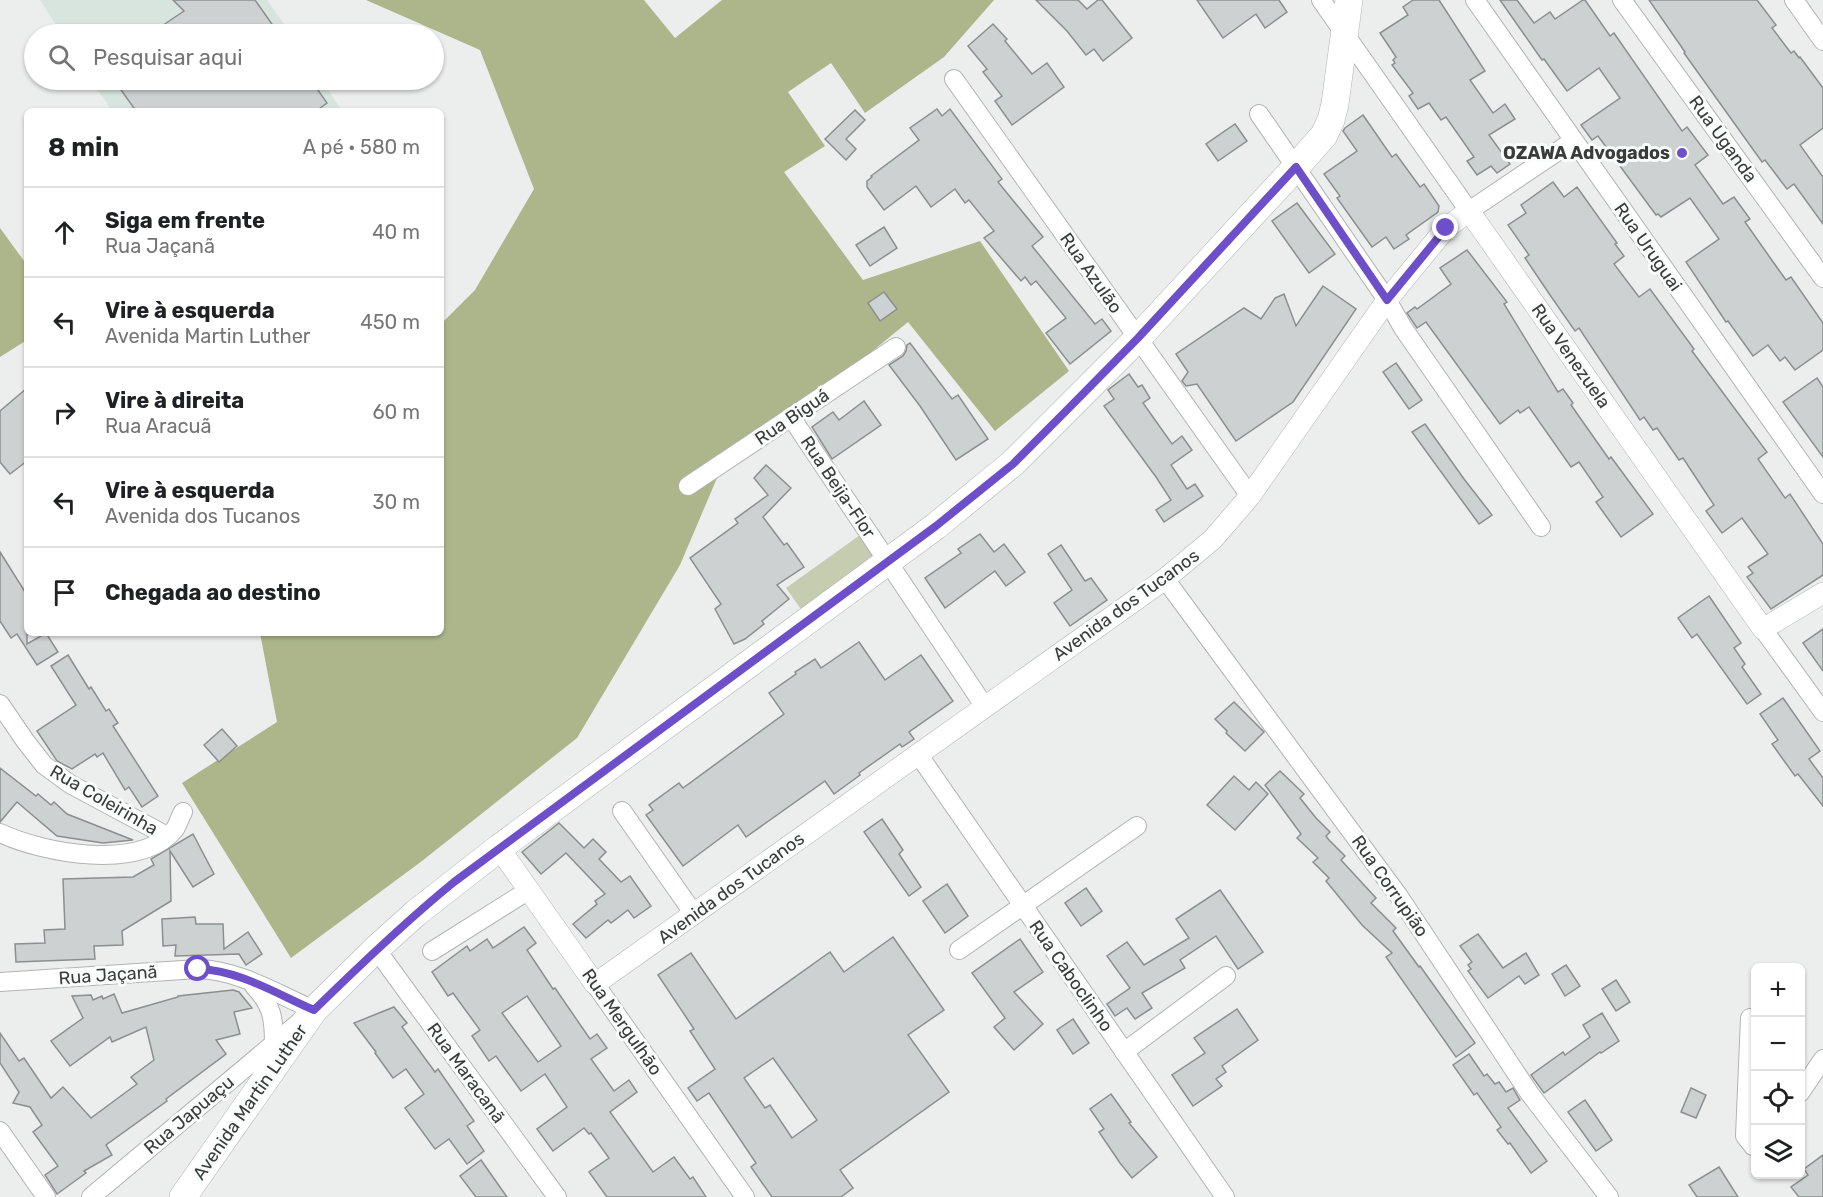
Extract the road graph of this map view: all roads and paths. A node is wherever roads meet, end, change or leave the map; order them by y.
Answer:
1 (1321, 0) edge
2 (1349, 0) edge
3 (1475, 0) edge
4 (1622, 0) edge
5 (1794, 0) edge
6 (1344, 33) junction
7 (1823, 41) edge
8 (954, 78) dead end
9 (1259, 114) dead end
10 (1573, 141) junction
11 (1296, 167) junction
12 (1469, 211) junction
13 (1823, 278) edge
14 (1387, 300) junction
15 (1138, 338) junction
16 (896, 347) dead end
17 (791, 417) junction
18 (688, 486) dead end
19 (1823, 494) edge
20 (1250, 496) junction
21 (1541, 528) dead end
22 (887, 561) junction
23 (1165, 579) junction
24 (1823, 593) edge
25 (1763, 629) junction
26 (0, 704) edge
27 (985, 706) junction
28 (1823, 712) edge
29 (918, 754) junction
30 (622, 811) dead end
31 (183, 812) dead end
32 (1137, 826) dead end
33 (0, 833) edge
34 (167, 836) junction
35 (499, 848) junction
36 (529, 890) junction
37 (1022, 906) junction
38 (694, 914) junction
39 (376, 949) junction
40 (959, 950) dead end
41 (432, 951) dead end
42 (1226, 976) dead end
43 (250, 981) junction
44 (0, 982) edge
45 (596, 984) junction
46 (314, 1010) junction
47 (1750, 1018) dead end
48 (274, 1044) junction
49 (1124, 1052) junction
50 (1823, 1059) edge
51 (1805, 1086) edge
52 (0, 1131) edge
53 (1751, 1144) edge
54 (46, 1197) edge
55 (91, 1197) edge
56 (183, 1197) edge
57 (556, 1197) edge
58 (746, 1197) edge
59 (1225, 1197) edge
60 (1609, 1197) edge

1 - 6 street, Rua Venezuela
2 - 6 main road, Avenida Martin Luther
3 - 10 street, Rua Uruguai
4 - 13 street, Rua Uganda
5 - 7 street
6 - 11 main road, Avenida Martin Luther
6 - 12 street, Rua Venezuela
8 - 15 street, Rua Azulão
9 - 11 street
10 - 12 street, Avenida dos Tucanos
10 - 19 street, Rua Uruguai
11 - 14 street
11 - 15 main road, Avenida Martin Luther
12 - 14 street, Avenida dos Tucanos
12 - 25 street, Rua Venezuela
14 - 20 street, Avenida dos Tucanos
14 - 21 street
15 - 20 street, Rua Azulão
15 - 22 main road, Avenida Martin Luther
16 - 17 street, Rua Biguá
17 - 18 street, Rua Biguá
17 - 22 street, Rua Beija-Flor
20 - 23 street, Avenida dos Tucanos
22 - 27 street, Rua Beija-Flor
22 - 35 main road, Avenida Martin Luther
23 - 27 street, Avenida dos Tucanos
23 - 60 street, Rua Corrupião
24 - 25 street
25 - 28 street, Rua Venezuela
26 - 34 street, Rua Coleirinha
27 - 29 street, Avenida dos Tucanos
29 - 37 street, Rua Caboclinho
29 - 38 street, Avenida dos Tucanos
30 - 38 street
31 - 34 street
32 - 37 street
33 - 34 street
35 - 36 street, Rua Mergulhão
35 - 39 main road, Avenida Martin Luther
36 - 41 street
36 - 45 street, Rua Mergulhão
37 - 40 street
37 - 49 street, Rua Caboclinho
38 - 45 street, Avenida dos Tucanos
39 - 46 main road, Avenida Martin Luther
39 - 57 street, Rua Maracanã
42 - 49 street
43 - 44 street, Rua Jaçanã
43 - 46 street, Rua Jaçanã
43 - 48 street
45 - 58 street, Rua Mergulhão
46 - 48 street, Rua Japuaçu
46 - 56 main road, Avenida Martin Luther
47 - 53 street
48 - 55 street, Rua Japuaçu
49 - 59 street, Rua Caboclinho
50 - 51 street
52 - 54 street

